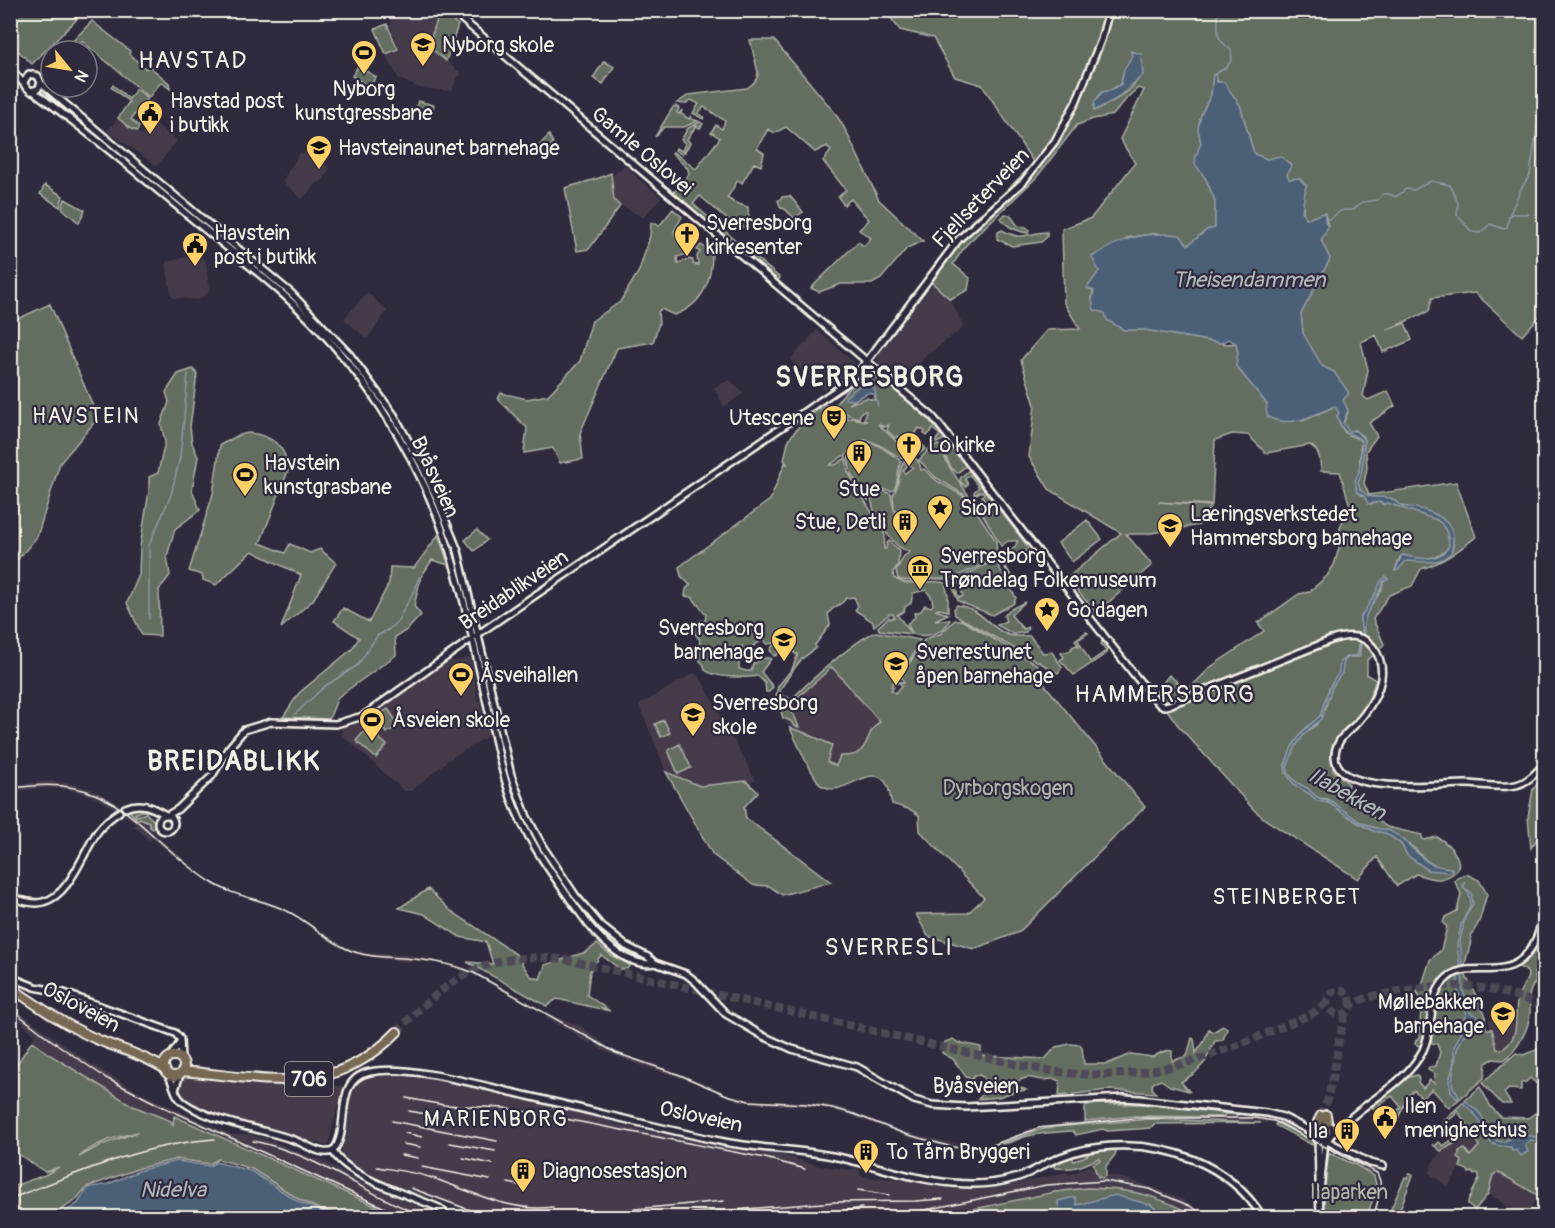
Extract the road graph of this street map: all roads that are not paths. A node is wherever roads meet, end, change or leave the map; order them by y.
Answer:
1 (451, 10) edge
2 (1109, 10) edge
3 (12, 69) edge
4 (27, 75) junction
5 (39, 77) edge
6 (24, 84) junction
7 (39, 87) edge
8 (33, 91) junction
9 (60, 99) edge
10 (867, 362) junction
11 (476, 637) junction
12 (1545, 764) edge
13 (145, 805) junction
14 (178, 809) junction
15 (167, 815) junction
16 (159, 820) junction
17 (173, 820) junction
18 (1545, 864) edge
19 (10, 897) edge
20 (655, 963) junction
21 (10, 977) edge
22 (10, 987) edge
23 (397, 1032) tunnel mouth
24 (180, 1043) junction
25 (138, 1055) junction
26 (169, 1058) junction
27 (182, 1061) junction
28 (166, 1072) junction
29 (181, 1073) junction
30 (207, 1074) junction
31 (175, 1091) junction
32 (1349, 1119) junction
33 (1323, 1121) junction
34 (1298, 1123) junction
35 (1332, 1135) junction
36 (1316, 1136) junction
37 (1325, 1140) junction
38 (1338, 1147) junction
39 (333, 1151) junction
40 (1325, 1155) junction
41 (1383, 1166) dead end
42 (1320, 1192) junction
43 (444, 1218) edge
44 (1263, 1218) edge
45 (1320, 1218) edge

1 - 10 street, Gamle Oslovei
2 - 10 street, Fjellseterveien
3 - 4 street
3 - 6 street
4 - 5 street
4 - 6 street
6 - 8 street
7 - 8 street
8 - 11 street, Byåsveien
9 - 11 street, Byåsveien
10 - 11 street, Breidablikveien
10 - 12 street, Gamle Oslovei
11 - 14 street, Breidablikveien
11 - 20 street, Byåsveien
11 - 20 street, Byåsveien
13 - 15 street
13 - 16 street
13 - 19 street
14 - 15 street, Breidablikveien
14 - 17 street, Breidablikveien
15 - 16 street
15 - 17 street
16 - 17 street
18 - 32 street
20 - 34 street, Byåsveien
21 - 24 street
22 - 25 highway, Osloveien / 706
23 - 30 highway, 706
24 - 26 street
24 - 27 street
25 - 26 highway, Osloveien / 706
25 - 28 highway, Osloveien / 706
26 - 27 highway, 706
26 - 28 highway
27 - 29 highway
27 - 30 highway, 706
28 - 29 highway, 706
28 - 31 street
29 - 30 highway, 706
29 - 31 street
31 - 39 street
32 - 33 street
32 - 35 street
33 - 34 street, Byåsveien
33 - 35 street
33 - 36 street
34 - 36 street, Byåsveien
35 - 37 street
35 - 38 street
36 - 37 street, Byåsveien
36 - 42 street
37 - 38 street, Byåsveien
37 - 40 street
38 - 40 street
38 - 41 street, Byåsveien
39 - 43 street
39 - 44 street, Osloveien
40 - 42 street
42 - 45 street

